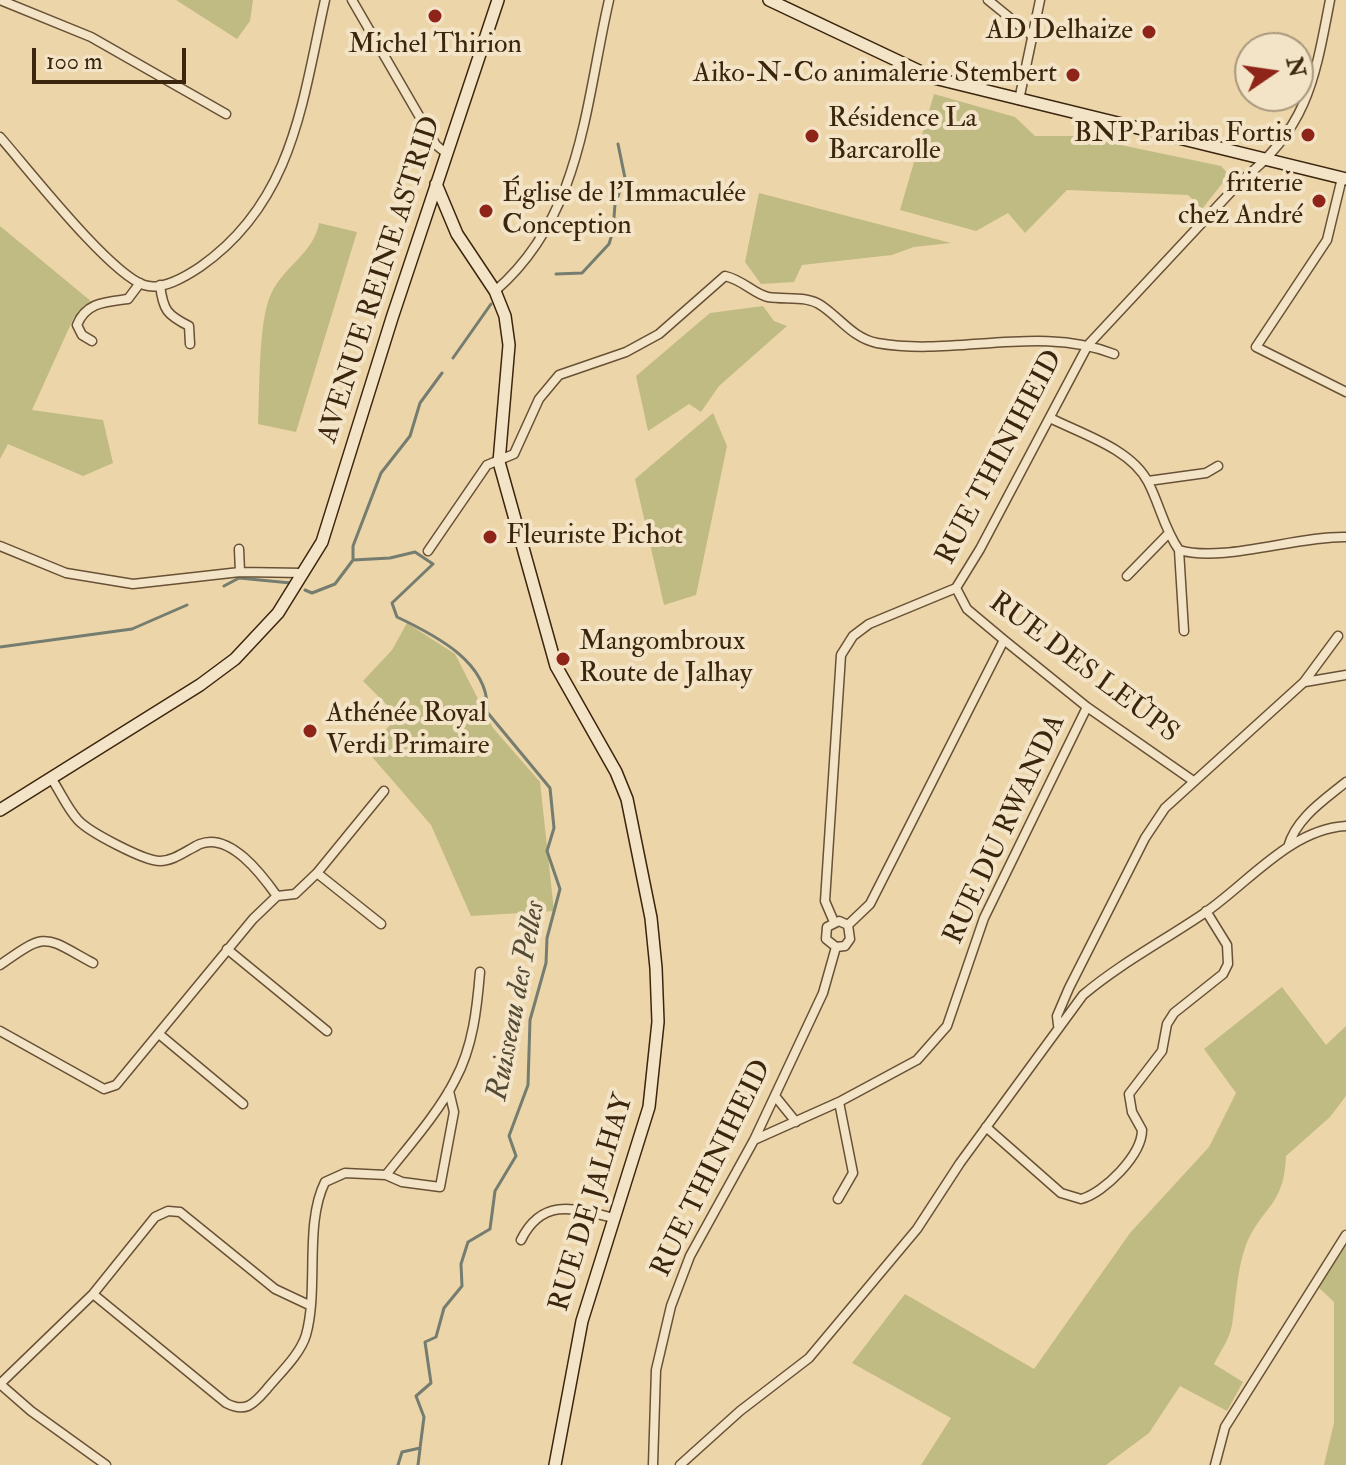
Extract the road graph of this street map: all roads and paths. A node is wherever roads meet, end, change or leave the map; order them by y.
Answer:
1 (0, 0) edge
2 (325, 0) edge
3 (352, 0) edge
4 (498, 0) edge
5 (609, 0) edge
6 (769, 0) edge
7 (988, 0) edge
8 (1040, 0) edge
9 (1330, 0) edge
10 (1031, 35) junction
11 (1019, 100) junction
12 (226, 114) dead end
13 (0, 137) edge
14 (446, 153) junction
15 (1268, 160) junction
16 (1344, 179) edge
17 (436, 184) junction
18 (140, 283) junction
19 (160, 285) junction
20 (495, 291) junction
21 (92, 341) dead end
22 (190, 344) dead end
23 (1088, 345) junction
24 (1114, 354) dead end
25 (1346, 392) edge
26 (1050, 418) junction
27 (499, 462) junction
28 (1218, 466) dead end
29 (1148, 481) junction
30 (1168, 534) junction
31 (1346, 537) edge
32 (0, 546) edge
33 (239, 549) dead end
34 (1179, 550) junction
35 (428, 551) dead end
36 (240, 572) junction
37 (305, 573) junction
38 (1127, 576) dead end
39 (956, 588) junction
40 (1184, 631) dead end
41 (1338, 636) dead end
42 (1004, 640) junction
43 (1346, 675) edge
44 (1304, 682) junction
45 (1087, 707) junction
46 (51, 778) junction
47 (1192, 780) junction
48 (1346, 782) edge
49 (384, 791) dead end
50 (0, 810) edge
51 (1346, 826) edge
52 (1288, 847) junction
53 (317, 873) junction
54 (277, 896) junction
55 (1206, 911) junction
56 (834, 922) junction
57 (381, 924) dead end
58 (848, 925) junction
59 (836, 947) junction
60 (227, 949) junction
61 (93, 963) dead end
62 (0, 965) edge
63 (480, 972) dead end
64 (1058, 1025) junction
65 (0, 1031) edge
66 (327, 1031) dead end
67 (159, 1034) junction
68 (449, 1091) junction
69 (775, 1096) junction
70 (839, 1102) junction
71 (243, 1104) dead end
72 (796, 1122) junction
73 (986, 1127) junction
74 (754, 1140) junction
75 (386, 1175) junction
76 (838, 1199) dead end
77 (613, 1218) junction
78 (1346, 1235) edge
79 (521, 1240) dead end
80 (93, 1294) junction
81 (309, 1305) junction
82 (0, 1384) edge
83 (101, 1463) edge
84 (555, 1465) edge
85 (653, 1465) edge
86 (680, 1465) edge
87 (1215, 1465) edge

1 - 12 street
2 - 19 street
3 - 14 street
4 - 14 main road, AVENUE REINE ASTRID
5 - 20 street
6 - 11 main road
7 - 10 street
8 - 10 street
9 - 15 street, RUE THINIHEID
10 - 11 street
11 - 15 main road
13 - 18 street
14 - 17 main road, AVENUE REINE ASTRID
15 - 16 main road
15 - 23 street, RUE THINIHEID
16 - 25 street
17 - 20 main road, RUE DE JALHAY
17 - 37 main road, AVENUE REINE ASTRID
18 - 19 street
18 - 21 street
19 - 22 street
20 - 27 main road, RUE DE JALHAY
23 - 24 street
23 - 26 street, RUE THINIHEID
23 - 27 street
26 - 29 street
26 - 39 street, RUE THINIHEID
27 - 35 street
27 - 77 main road, RUE DE JALHAY
28 - 29 street
29 - 30 street
30 - 34 street
30 - 38 street
31 - 34 street
32 - 36 street
33 - 36 street
34 - 40 street
36 - 37 street
37 - 46 main road, AVENUE REINE ASTRID
39 - 42 street, RUE DES LEÛPS
39 - 56 street, RUE THINIHEID
41 - 44 street
42 - 45 street, RUE DES LEÛPS
42 - 58 street
43 - 44 street
44 - 47 street
45 - 47 street, RUE DES LEÛPS
45 - 70 street, RUE DU RWANDA
46 - 50 main road, AVENUE REINE ASTRID
46 - 54 street
47 - 64 street
48 - 52 street
49 - 53 street
51 - 52 street
52 - 55 street
53 - 54 street
53 - 57 street
54 - 60 street
55 - 64 street
55 - 73 street
56 - 58 street
56 - 59 street, RUE THINIHEID
58 - 59 street, RUE THINIHEID
59 - 69 street, RUE THINIHEID
60 - 66 street
60 - 67 street
61 - 62 street
63 - 68 street
64 - 73 street
65 - 67 street
67 - 71 street
68 - 75 street
68 - 75 street
69 - 72 street
69 - 74 street, RUE THINIHEID
70 - 72 street, RUE DU RWANDA
70 - 76 street
72 - 74 street, RUE DU RWANDA
73 - 86 street
74 - 85 street, RUE THINIHEID
75 - 81 street
77 - 79 street
77 - 84 main road, RUE DE JALHAY
78 - 87 street
80 - 81 street
80 - 81 street
80 - 82 street
82 - 83 street

